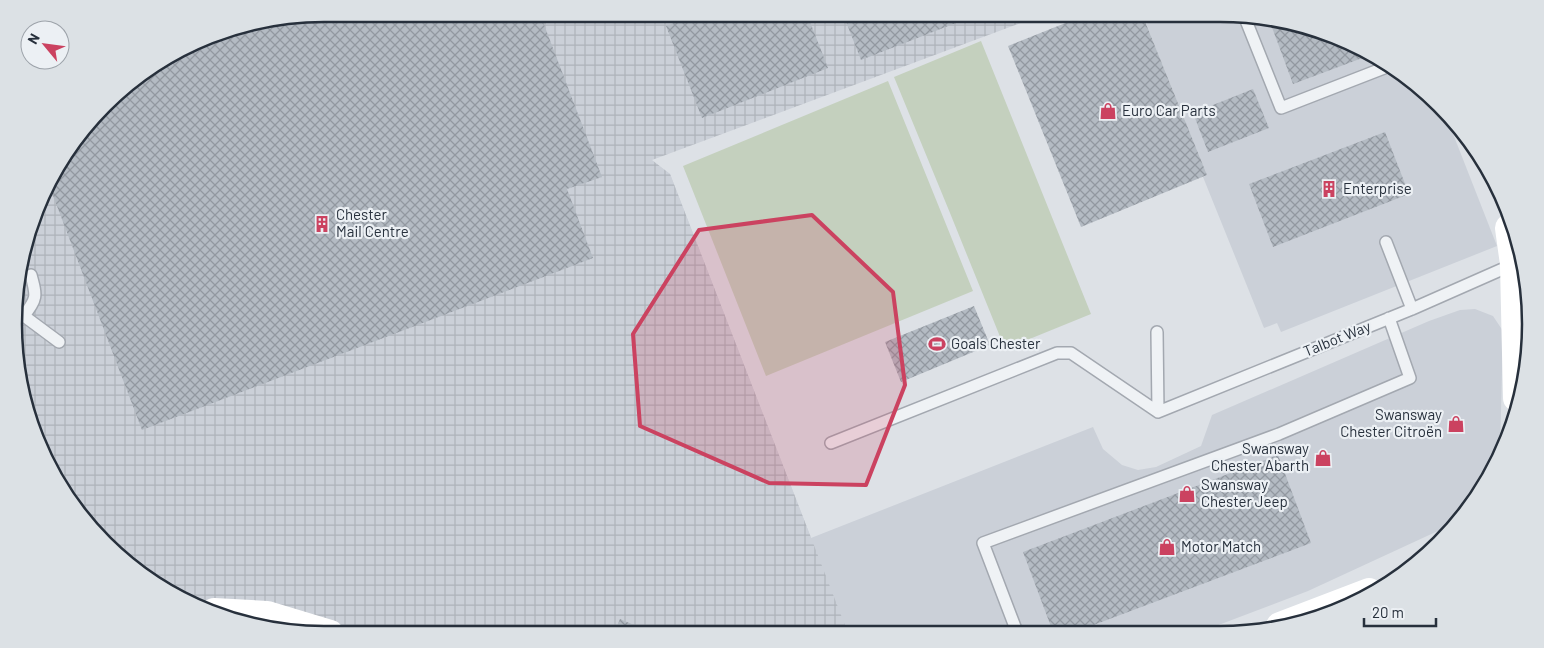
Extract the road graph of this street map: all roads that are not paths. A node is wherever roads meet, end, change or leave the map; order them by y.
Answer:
1 (1247, 24) edge
2 (1381, 69) edge
3 (1386, 242) dead end
4 (1512, 250) edge
5 (1514, 264) junction
6 (31, 275) dead end
7 (1412, 309) junction
8 (22, 316) edge
9 (1389, 318) junction
10 (1157, 332) dead end
11 (59, 342) dead end
12 (1517, 379) edge
13 (1158, 412) junction
14 (831, 443) dead end
15 (241, 614) edge
16 (298, 624) edge
17 (1015, 626) edge

1 - 2 lane
3 - 7 lane
4 - 5 street
5 - 7 lane, Talbot Way
5 - 12 street
6 - 8 lane
7 - 9 lane, Talbot Way
8 - 11 lane
9 - 13 lane, Talbot Way
9 - 17 lane
10 - 13 lane
13 - 14 lane
15 - 16 street

